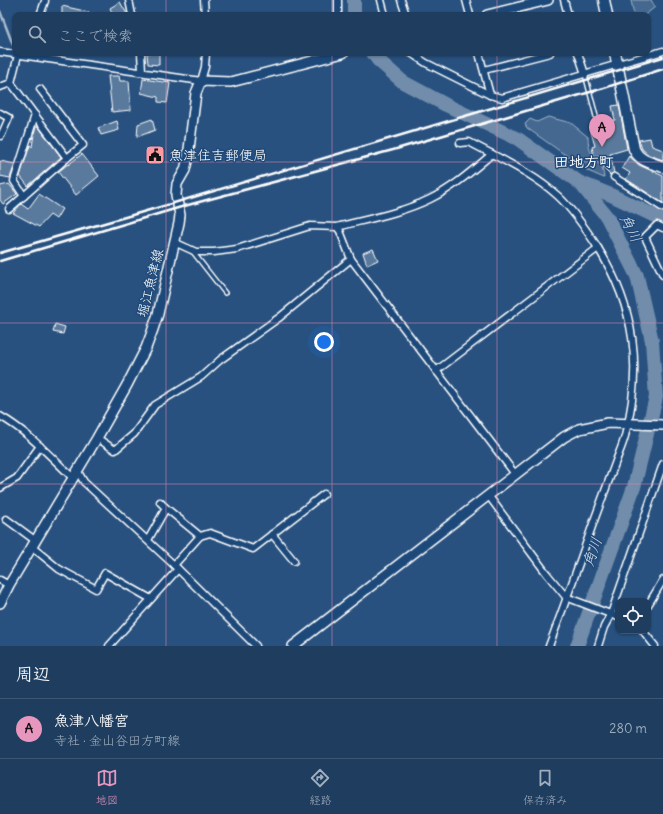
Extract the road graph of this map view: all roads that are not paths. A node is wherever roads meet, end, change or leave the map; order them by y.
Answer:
1 (129, 0) edge
2 (204, 0) edge
3 (338, 0) edge
4 (381, 0) edge
5 (401, 0) edge
6 (466, 0) edge
7 (548, 0) edge
8 (564, 0) edge
9 (604, 0) edge
10 (44, 1) dead end
11 (41, 12) edge
12 (131, 12) edge
13 (205, 12) edge
14 (338, 12) edge
15 (384, 12) edge
16 (405, 12) edge
17 (469, 12) edge
18 (499, 12) edge
19 (567, 12) edge
20 (606, 12) edge
21 (663, 51) edge
22 (0, 52) edge
23 (12, 54) edge
24 (651, 54) edge
25 (18, 56) edge
26 (40, 56) edge
27 (141, 56) edge
28 (206, 56) edge
29 (331, 56) edge
30 (416, 56) edge
31 (480, 56) edge
32 (538, 56) edge
33 (579, 56) edge
34 (616, 56) edge
35 (645, 56) edge
36 (617, 64) junction
37 (484, 70) junction
38 (142, 71) junction
39 (585, 74) junction
40 (201, 81) junction
41 (11, 83) junction
42 (0, 87) edge
43 (40, 89) dead end
44 (490, 95) junction
45 (0, 112) edge
46 (34, 115) junction
47 (599, 128) dead end
48 (0, 135) edge
49 (460, 143) dead end
50 (492, 154) junction
51 (67, 158) junction
52 (663, 167) edge
53 (614, 177) dead end
54 (24, 196) junction
55 (663, 208) edge
56 (9, 209) dead end
57 (337, 227) junction
58 (663, 228) edge
59 (174, 242) junction
60 (598, 248) junction
61 (191, 250) junction
62 (351, 259) junction
63 (663, 275) edge
64 (225, 293) dead end
65 (436, 371) junction
66 (0, 416) edge
67 (629, 424) junction
68 (663, 425) edge
69 (96, 438) junction
70 (40, 446) junction
71 (663, 464) edge
72 (74, 474) junction
73 (515, 474) junction
74 (0, 488) edge
75 (324, 494) dead end
76 (488, 495) junction
77 (160, 502) dead end
78 (166, 508) junction
79 (6, 519) dead end
80 (272, 534) junction
81 (200, 536) junction
82 (148, 540) junction
83 (34, 544) junction
84 (294, 561) dead end
85 (176, 567) junction
86 (0, 580) edge
87 (663, 580) edge
88 (9, 585) junction
89 (568, 598) junction
90 (152, 599) junction
91 (651, 600) edge
92 (0, 603) edge
93 (610, 614) junction
94 (615, 616) edge
95 (645, 634) edge
96 (109, 646) edge
97 (256, 646) edge
98 (293, 646) edge
99 (549, 646) edge
100 (598, 646) edge
101 (655, 646) edge

1 - 12 street
2 - 13 street
3 - 14 street
4 - 15 street
5 - 16 street
6 - 17 street
7 - 18 main road
8 - 19 street
9 - 20 main road
10 - 11 street
21 - 24 street
22 - 23 street
25 - 41 street
26 - 38 street
27 - 38 street
28 - 40 street
29 - 40 main road
30 - 44 street
31 - 37 street
32 - 37 street
33 - 39 street
34 - 36 main road
35 - 36 street
36 - 39 street
36 - 52 main road
37 - 44 street
38 - 40 street
39 - 44 street
39 - 47 lane
40 - 59 main road, 堀江魚津線
41 - 42 street
41 - 46 street
43 - 51 street
45 - 48 street
46 - 51 street
46 - 54 street
49 - 50 street
50 - 57 street
50 - 60 street
51 - 54 street
53 - 55 street
54 - 56 street
57 - 61 street
57 - 62 street
58 - 63 street
59 - 61 street
59 - 69 main road, 堀江魚津線
60 - 65 street
60 - 67 street
61 - 64 lane
62 - 65 street
62 - 69 street
65 - 73 street
66 - 70 street
67 - 68 main road
67 - 73 main road
67 - 89 street
69 - 72 main road, 堀江魚津線
70 - 72 street
70 - 74 street
71 - 93 street
72 - 82 street
72 - 83 main road, 堀江魚津線
73 - 76 main road
75 - 80 street
76 - 89 street
76 - 98 main road
77 - 78 street
78 - 81 street
78 - 82 street
79 - 83 street
80 - 81 street
80 - 84 street
81 - 85 street
82 - 85 street
83 - 88 main road, 堀江魚津線
83 - 90 street
85 - 90 street
85 - 97 street
86 - 88 street
87 - 91 street
88 - 92 main road, 堀江魚津線
89 - 93 street
89 - 99 street
90 - 96 street
93 - 94 street
93 - 100 street
95 - 101 street

